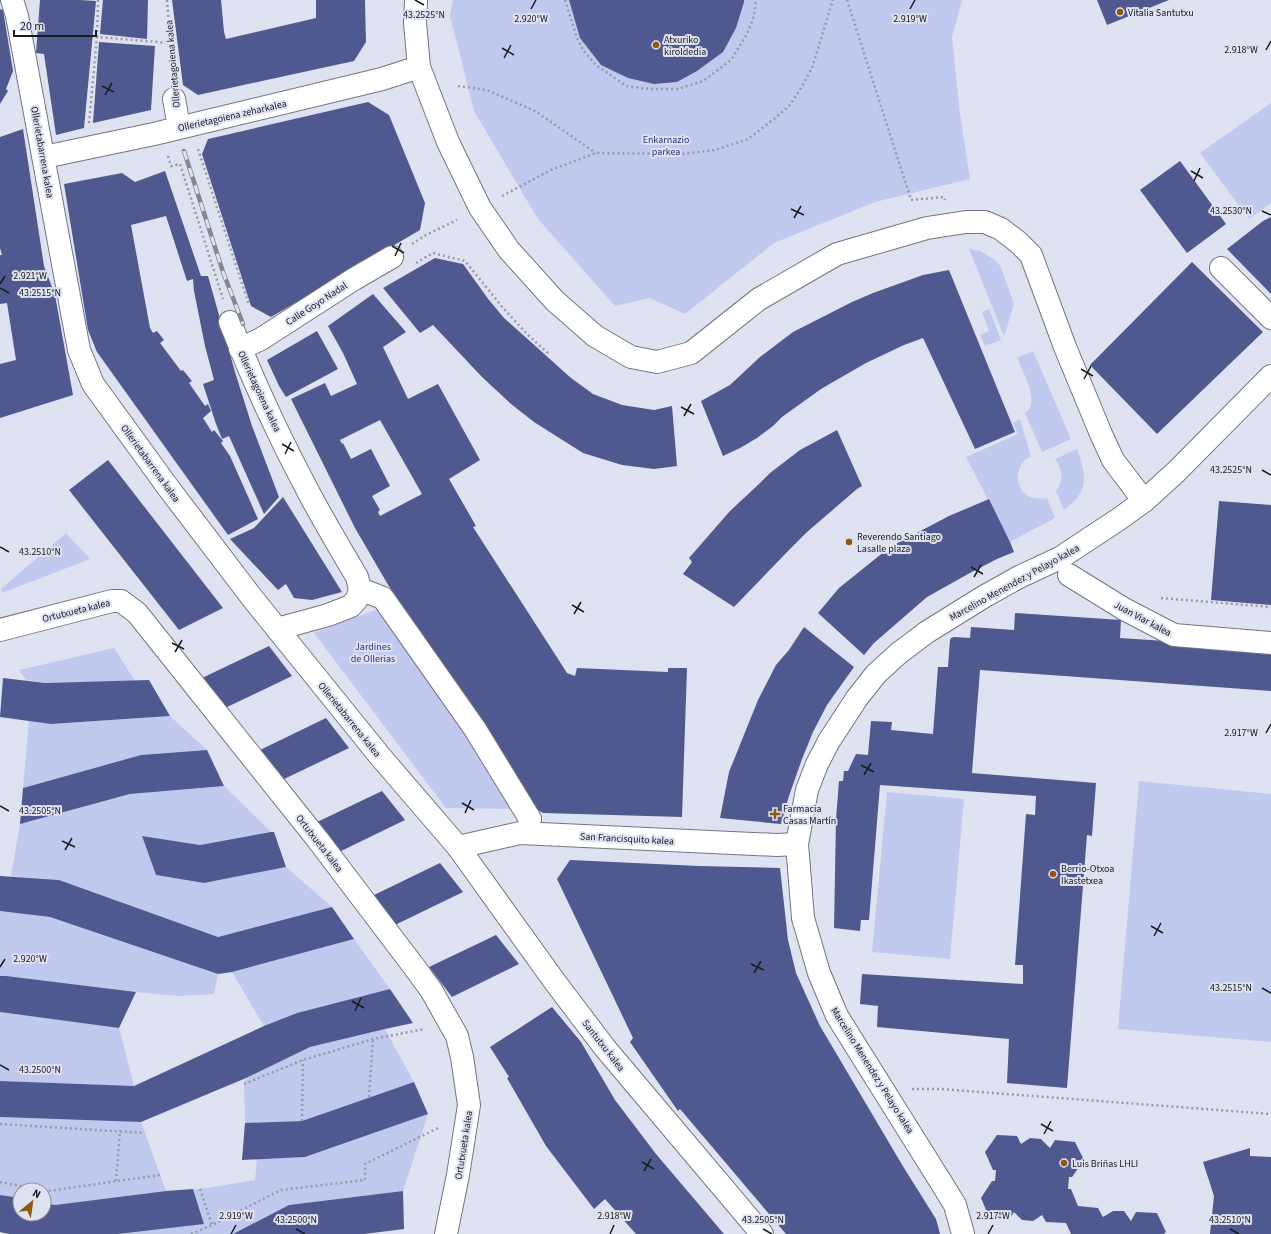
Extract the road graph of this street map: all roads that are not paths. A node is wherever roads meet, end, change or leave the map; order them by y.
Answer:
1 (12, 0) edge
2 (416, 0) edge
3 (419, 67) junction
4 (174, 99) road end
5 (179, 128) junction
6 (44, 157) junction
7 (392, 257) dead end
8 (1221, 268) dead end
9 (1271, 318) edge
10 (230, 322) road end
11 (240, 349) junction
12 (1271, 376) edge
13 (1144, 501) junction
14 (1069, 576) dead end
15 (360, 589) junction
16 (277, 629) junction
17 (0, 630) edge
18 (1271, 643) edge
19 (530, 819) dead end
20 (797, 844) junction
21 (458, 847) junction
22 (446, 1234) edge
23 (762, 1234) edge
24 (963, 1234) edge

1 - 6 street, Ollerietabarrena kalea
2 - 3 street
3 - 5 street, Ollerietagoiena zeharkalea
3 - 13 street
4 - 5 street, Ollerietagoiena kalea
5 - 6 street, Ollerietagoiena zeharkalea
6 - 16 street, Ollerietabarrena kalea
7 - 11 street, Calle Goyo Nadal
8 - 9 street
10 - 11 street, Ollerietagoiena kalea
11 - 15 street, Ollerietagoiena kalea
12 - 13 street, Marcelino Menendez y Pelayo kalea
13 - 20 street, Marcelino Menendez y Pelayo kalea
14 - 18 street, Juan Viar kalea
15 - 16 street
15 - 19 street
16 - 21 street, Ollerietabarrena kalea
17 - 22 street, Ortutxueta kalea
20 - 21 street, San Francisquito kalea
20 - 24 street, Marcelino Menendez y Pelayo kalea
21 - 23 street, Santutxu kalea

